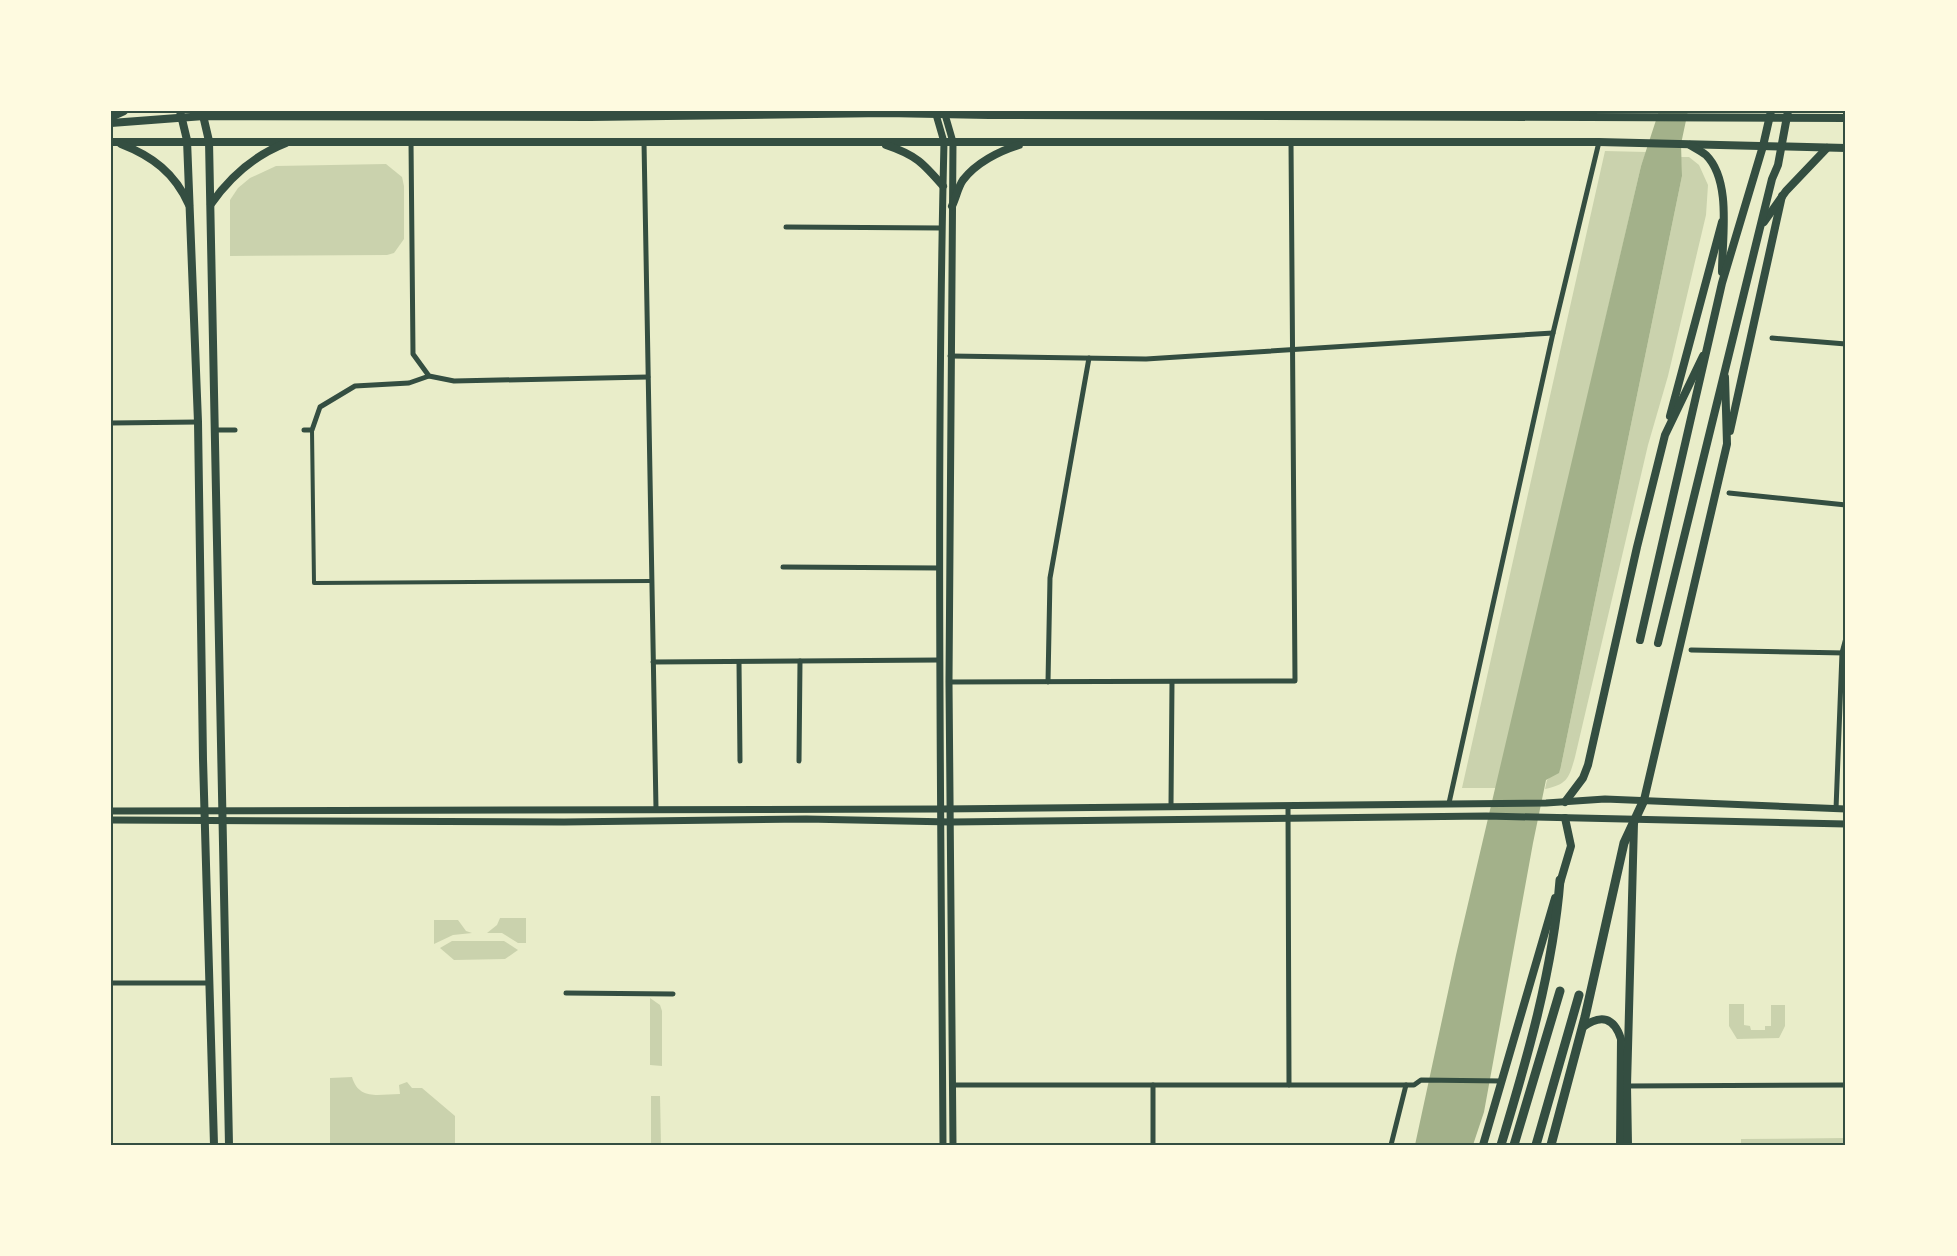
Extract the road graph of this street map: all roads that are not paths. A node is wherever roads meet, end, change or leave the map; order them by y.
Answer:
1 (124, 111) edge
2 (272, 111) edge
3 (413, 111) edge
4 (1710, 111) edge
5 (888, 112) edge
6 (940, 112) edge
7 (987, 113) edge
8 (1169, 113) edge
9 (181, 114) edge
10 (203, 114) edge
11 (467, 114) edge
12 (590, 114) edge
13 (1613, 114) edge
14 (1771, 115) edge
15 (1788, 115) edge
16 (286, 116) junction
17 (111, 117) edge
18 (405, 117) junction
19 (1694, 117) junction
20 (1846, 118) edge
21 (111, 123) edge
22 (187, 140) junction
23 (209, 141) junction
24 (292, 141) junction
25 (411, 141) junction
26 (113, 142) edge
27 (644, 142) junction
28 (877, 142) junction
29 (949, 142) junction
30 (1033, 142) junction
31 (1291, 142) junction
32 (1599, 142) junction
33 (1687, 143) junction
34 (1763, 146) junction
35 (1782, 147) junction
36 (1827, 148) junction
37 (1846, 148) edge
38 (943, 186) junction
39 (1782, 196) junction
40 (210, 204) junction
41 (189, 205) junction
42 (952, 206) junction
43 (1723, 219) junction
44 (786, 227) dead end
45 (1760, 227) junction
46 (942, 228) junction
47 (1722, 283) junction
48 (1553, 333) junction
49 (1772, 338) dead end
50 (1846, 344) edge
51 (1706, 349) junction
52 (1291, 350) junction
53 (950, 356) junction
54 (1089, 358) junction
55 (1725, 368) junction
56 (429, 376) junction
57 (648, 377) junction
58 (198, 422) junction
59 (111, 423) edge
60 (215, 430) junction
61 (235, 430) dead end
62 (304, 430) dead end
63 (312, 430) junction
64 (1665, 435) junction
65 (1727, 444) junction
66 (1729, 493) dead end
67 (1846, 505) edge
68 (783, 567) dead end
69 (939, 568) junction
70 (652, 581) junction
71 (1846, 638) edge
72 (1640, 640) dead end
73 (1658, 643) dead end
74 (1691, 650) dead end
75 (1844, 653) edge
76 (939, 660) junction
77 (800, 661) junction
78 (653, 662) junction
79 (739, 662) junction
80 (948, 682) junction
81 (1048, 682) junction
82 (1172, 682) junction
83 (740, 761) dead end
84 (799, 761) dead end
85 (1644, 800) junction
86 (1565, 802) junction
87 (1449, 803) junction
88 (1171, 806) junction
89 (1288, 806) junction
90 (656, 809) junction
91 (940, 809) junction
92 (950, 809) junction
93 (1836, 809) junction
94 (1846, 809) edge
95 (111, 811) edge
96 (205, 815) junction
97 (223, 815) junction
98 (1565, 818) junction
99 (111, 819) edge
100 (1288, 819) junction
101 (1634, 821) junction
102 (941, 822) junction
103 (951, 822) junction
104 (1846, 824) edge
105 (1560, 880) junction
106 (111, 983) edge
107 (210, 983) junction
108 (1560, 991) dead end
109 (566, 993) dead end
110 (674, 994) dead end
111 (1579, 995) dead end
112 (1583, 1027) junction
113 (1498, 1082) junction
114 (952, 1085) junction
115 (1153, 1085) junction
116 (1289, 1085) junction
117 (1406, 1085) junction
118 (1846, 1085) edge
119 (1627, 1086) junction
120 (214, 1145) edge
121 (229, 1145) edge
122 (943, 1145) edge
123 (953, 1145) edge
124 (1154, 1145) edge
125 (1391, 1145) edge
126 (1483, 1145) edge
127 (1501, 1145) edge
128 (1514, 1145) edge
129 (1536, 1145) edge
130 (1551, 1145) edge
131 (1620, 1145) edge
132 (1628, 1145) edge

1 - 17 main road
2 - 16 main road
3 - 18 street
4 - 19 main road
5 - 6 main road
5 - 12 main road
6 - 7 main road
6 - 29 street
7 - 8 main road
8 - 13 main road
9 - 10 main road
9 - 21 main road
9 - 22 main road
10 - 16 main road
10 - 23 main road
11 - 12 main road
11 - 18 main road
13 - 19 main road
14 - 15 main road
14 - 19 main road
14 - 34 main road
15 - 20 main road
15 - 35 main road
16 - 18 main road
22 - 23 main road
22 - 26 main road
22 - 41 main road
23 - 24 main road
23 - 40 main road
24 - 25 main road
24 - 40 main road
25 - 27 main road
25 - 56 street
26 - 41 main road
27 - 28 main road
27 - 57 street
28 - 29 main road
28 - 38 main road
29 - 30 main road
29 - 38 street
29 - 42 street
30 - 31 main road
30 - 42 main road
31 - 32 main road
31 - 52 street
32 - 33 main road
32 - 48 street
33 - 34 main road
33 - 43 main road
34 - 35 main road
34 - 47 main road
35 - 36 main road
35 - 45 main road
36 - 37 main road
36 - 39 main road
38 - 46 street
39 - 45 main road
39 - 65 main road
40 - 60 main road
41 - 58 main road
42 - 53 street
43 - 47 main road
43 - 64 main road
44 - 46 street
45 - 55 main road
46 - 69 street
47 - 51 main road
48 - 52 street
48 - 87 street
49 - 50 street
51 - 64 main road
51 - 72 main road
52 - 54 street
52 - 82 street
53 - 54 street
53 - 80 street
54 - 81 street
55 - 65 main road
55 - 73 main road
56 - 57 street
56 - 63 street
57 - 70 street
58 - 59 street
58 - 96 main road
60 - 61 street
60 - 97 main road
62 - 63 street
63 - 70 street
64 - 86 main road
65 - 85 main road
66 - 67 street
68 - 69 street
69 - 76 street
70 - 78 street
71 - 75 street
74 - 75 street
75 - 93 street
76 - 77 street
76 - 91 street
77 - 79 street
77 - 84 street
78 - 79 street
78 - 90 street
79 - 83 street
80 - 81 street
80 - 92 street
81 - 82 street
82 - 88 street
85 - 86 street
85 - 93 street
85 - 101 highway
86 - 87 street
87 - 89 street
88 - 89 street
88 - 92 street
89 - 100 street
90 - 91 street
90 - 97 street
91 - 92 street
91 - 102 street
92 - 103 street
93 - 94 street
95 - 96 street
96 - 97 street
96 - 99 street
96 - 107 main road
97 - 102 street
97 - 121 main road
98 - 100 street
98 - 101 street
98 - 105 main road
100 - 103 street
100 - 116 street
101 - 104 street
101 - 112 highway
101 - 119 main road
102 - 103 street
102 - 122 street
103 - 114 street
105 - 113 main road
105 - 127 highway
106 - 107 street
107 - 120 main road
108 - 128 highway
109 - 110 street
111 - 129 highway
112 - 130 highway
112 - 131 main road
113 - 117 street
113 - 126 main road
114 - 115 street
114 - 123 street
115 - 116 street
115 - 124 street
116 - 117 street
117 - 125 street
118 - 119 street
119 - 132 main road

